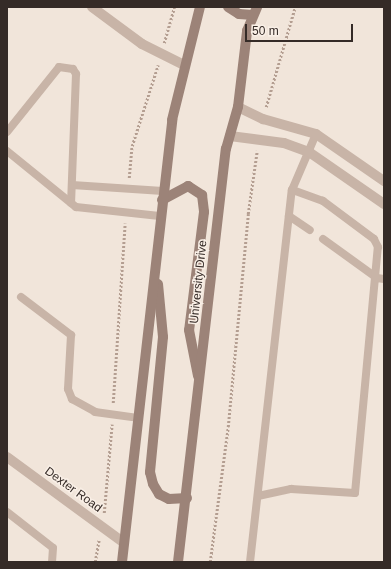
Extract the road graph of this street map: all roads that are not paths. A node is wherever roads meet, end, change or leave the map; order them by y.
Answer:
1 (92, 7) edge
2 (200, 7) edge
3 (228, 7) edge
4 (255, 11) edge
5 (184, 65) junction
6 (238, 107) junction
7 (7, 132) edge
8 (316, 134) junction
9 (230, 136) junction
10 (7, 152) edge
11 (309, 152) junction
12 (384, 181) edge
13 (72, 185) junction
14 (292, 190) junction
15 (162, 196) junction
16 (71, 203) junction
17 (384, 204) edge
18 (160, 216) junction
19 (289, 216) junction
20 (310, 230) dead end
21 (323, 239) dead end
22 (155, 265) junction
23 (380, 279) edge
24 (21, 297) dead end
25 (200, 386) junction
26 (138, 418) junction
27 (7, 457) edge
28 (258, 496) junction
29 (187, 498) junction
30 (7, 512) edge
31 (124, 543) junction
32 (52, 562) edge
33 (122, 562) edge
34 (178, 562) edge
35 (250, 562) edge

1 - 5 street
2 - 5 main road
3 - 4 main road
4 - 6 main road, University Drive
5 - 15 main road
6 - 8 street
6 - 9 main road, University Drive
7 - 13 lane
8 - 11 lane
8 - 12 street
9 - 11 street
9 - 25 main road, University Drive
10 - 16 lane
11 - 14 lane
11 - 17 street
13 - 15 lane
13 - 16 lane
14 - 19 lane
14 - 23 lane
15 - 18 main road
15 - 25 main road
16 - 18 lane
18 - 22 main road
19 - 20 lane
19 - 28 lane
21 - 23 lane
22 - 26 main road
22 - 29 main road
23 - 28 lane
24 - 26 lane
25 - 29 main road, University Drive
26 - 31 main road
27 - 31 street, Dexter Road
28 - 35 lane
29 - 34 main road, University Drive
30 - 32 lane
31 - 33 main road

